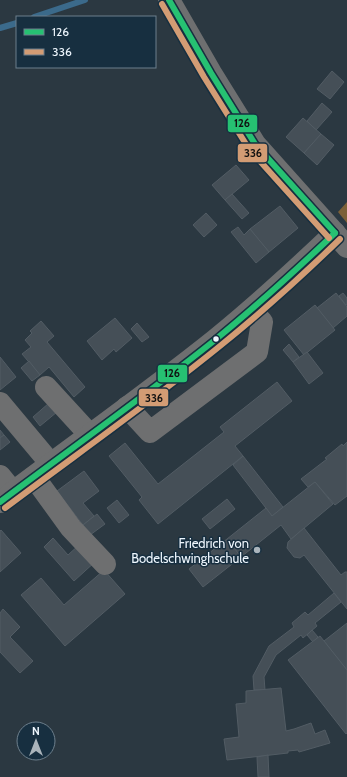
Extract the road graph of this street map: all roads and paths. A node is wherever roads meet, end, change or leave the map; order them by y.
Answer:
1 (169, 0) edge
2 (341, 240) edge
3 (251, 310) junction
4 (46, 387) dead end
5 (0, 403) edge
6 (127, 407) junction
7 (90, 435) junction
8 (42, 470) junction
9 (4, 490) edge
10 (105, 564) dead end

1 - 2 street
2 - 3 street
3 - 6 street
3 - 6 street
4 - 7 street
5 - 8 street
6 - 7 street
7 - 8 street
8 - 9 street
8 - 10 street

